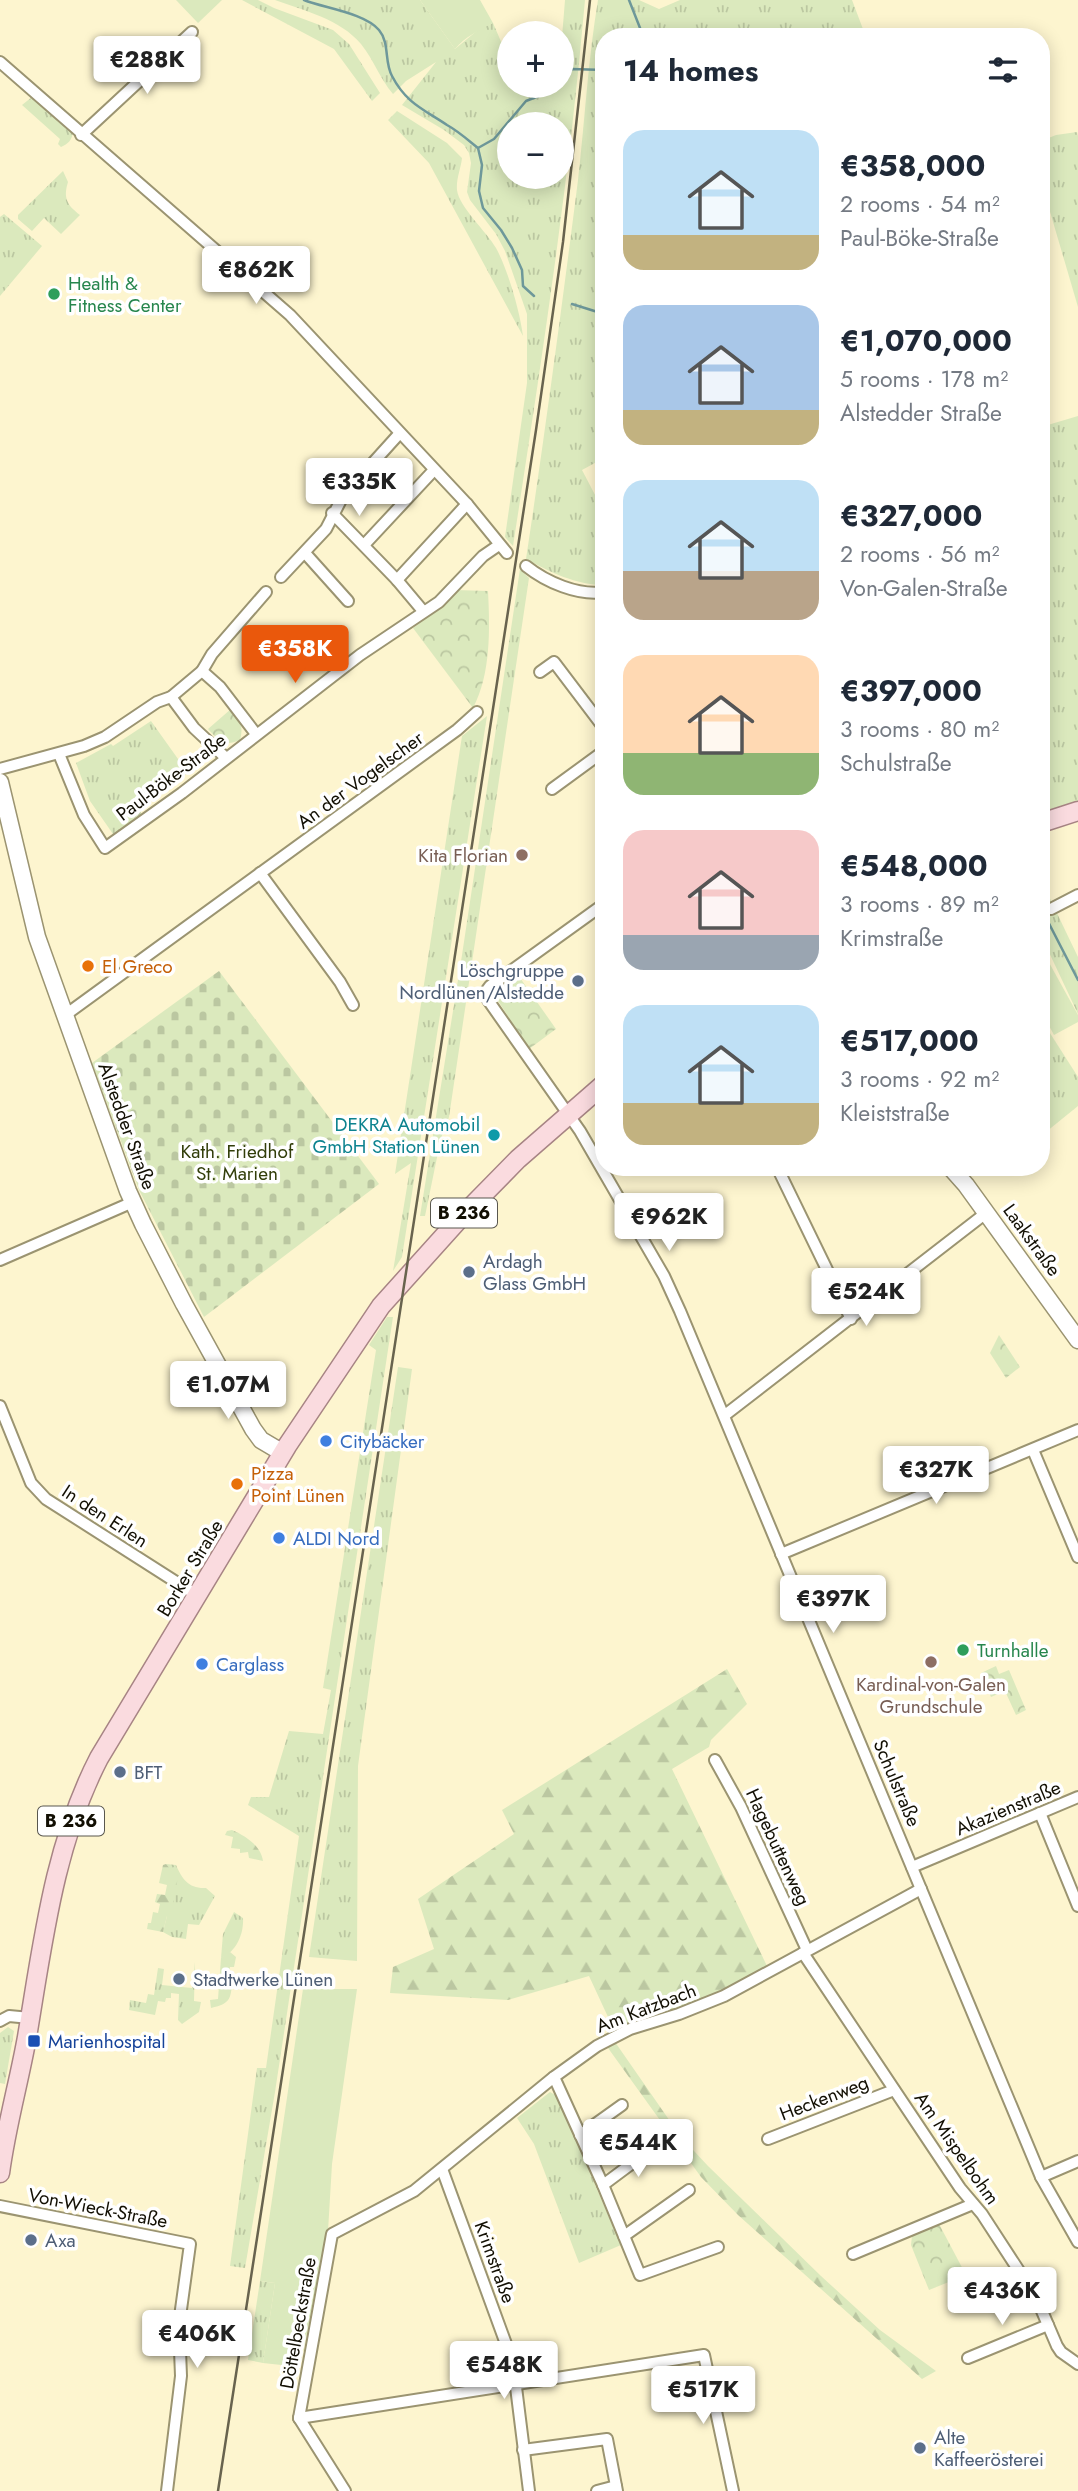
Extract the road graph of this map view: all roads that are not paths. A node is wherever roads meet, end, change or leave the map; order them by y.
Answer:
1 (192, 32) dead end
2 (0, 62) edge
3 (82, 135) junction
4 (399, 434) junction
5 (434, 470) junction
6 (467, 504) junction
7 (332, 513) junction
8 (364, 545) junction
9 (305, 553) junction
10 (526, 566) dead end
11 (281, 577) dead end
12 (397, 580) junction
13 (266, 592) dead end
14 (595, 593) edge
15 (348, 601) dead end
16 (423, 611) junction
17 (202, 671) junction
18 (540, 672) dead end
19 (171, 697) junction
20 (477, 712) dead end
21 (595, 716) edge
22 (256, 734) junction
23 (59, 754) junction
24 (226, 758) junction
25 (595, 758) edge
26 (0, 769) edge
27 (0, 782) edge
28 (552, 789) dead end
29 (1078, 811) edge
30 (1050, 820) edge
31 (260, 873) junction
32 (1078, 895) edge
33 (1051, 909) dead end
34 (595, 911) edge
35 (353, 1005) dead end
36 (64, 1016) junction
37 (595, 1092) edge
38 (568, 1115) junction
39 (595, 1157) edge
40 (606, 1176) edge
41 (781, 1176) edge
42 (957, 1176) edge
43 (132, 1202) junction
44 (986, 1213) junction
45 (0, 1260) edge
46 (851, 1320) junction
47 (1078, 1340) edge
48 (0, 1406) edge
49 (725, 1415) junction
50 (1078, 1430) edge
51 (1032, 1450) junction
52 (283, 1452) junction
53 (781, 1554) junction
54 (1078, 1557) edge
55 (198, 1596) junction
56 (715, 1760) dead end
57 (1078, 1797) edge
58 (1040, 1813) junction
59 (912, 1867) junction
60 (921, 1889) junction
61 (1078, 1906) edge
62 (805, 1952) junction
63 (30, 2018) junction
64 (0, 2021) edge
65 (554, 2077) junction
66 (894, 2090) junction
67 (622, 2105) dead end
68 (580, 2135) junction
69 (768, 2139) dead end
70 (654, 2147) dead end
71 (1078, 2161) edge
72 (442, 2169) junction
73 (0, 2173) edge
74 (1041, 2177) junction
75 (603, 2185) junction
76 (689, 2190) dead end
77 (973, 2204) junction
78 (0, 2206) edge
79 (332, 2234) joint
80 (624, 2236) junction
81 (1078, 2242) edge
82 (718, 2247) dead end
83 (853, 2253) dead end
84 (1048, 2325) junction
85 (968, 2358) dead end
86 (1078, 2364) edge
87 (517, 2384) junction
88 (299, 2418) junction
89 (523, 2450) junction
90 (616, 2488) edge
91 (167, 2491) edge
92 (345, 2491) edge
93 (528, 2491) edge
94 (597, 2491) edge
95 (733, 2491) edge

1 - 3 street
2 - 3 street
3 - 4 street
4 - 5 street
4 - 7 street
5 - 6 street
5 - 8 street
6 - 12 street
6 - 16 street, Paul-Böke-Straße
7 - 8 street
7 - 9 street
8 - 12 street
9 - 11 street
9 - 15 street
10 - 14 street
12 - 16 street
13 - 17 street
16 - 22 street, Paul-Böke-Straße
17 - 19 street
17 - 22 street, Paul-Böke-Straße
18 - 21 street
19 - 23 street
19 - 24 street
20 - 31 street, An der Vogelscher
22 - 24 street, Paul-Böke-Straße
23 - 24 street, Paul-Böke-Straße
23 - 26 street
25 - 28 street
27 - 36 street, Alstedder Straße
29 - 30 main road
31 - 35 street
31 - 36 street, An der Vogelscher
32 - 33 street
34 - 38 street, Schulstraße
36 - 43 street, Alstedder Straße
37 - 38 main road, Borker Straße / B 236
38 - 39 street, Schulstraße
38 - 52 main road, Borker Straße / B 236
40 - 49 street, Schulstraße
41 - 46 street
42 - 44 street, Laakstraße
43 - 45 street
43 - 52 street, Alstedder Straße
44 - 46 street
44 - 47 street, Laakstraße
46 - 49 street
48 - 55 street, In den Erlen
49 - 53 street, Schulstraße
50 - 51 street
51 - 53 street
51 - 54 street
52 - 55 main road, Borker Straße / B 236
53 - 59 street, Schulstraße
55 - 63 main road, Borker Straße / B 236
56 - 62 street, Hagebuttenweg
57 - 58 street, Akazienstraße
58 - 59 street, Akazienstraße
58 - 61 street
59 - 60 street, Schulstraße
60 - 62 street, Am Katzbach
60 - 74 street, Schulstraße
62 - 65 street, Am Katzbach
62 - 66 street, Am Mispelbohm
63 - 64 street
63 - 73 main road, Borker Straße / B 236
65 - 68 street
65 - 72 street, Am Katzbach
66 - 69 street, Heckenweg
66 - 77 street, Am Mispelbohm
67 - 68 street
68 - 75 street
70 - 75 street
71 - 74 street
72 - 79 street, Am Katzbach
72 - 87 street, Krimstraße
74 - 81 street, Schulstraße
75 - 80 street
76 - 80 street
77 - 83 street
77 - 84 street, Am Mispelbohm
78 - 91 street, Von-Wieck-Straße
79 - 88 street, Döttelbeckstraße
80 - 82 street
84 - 85 street
84 - 86 street, Am Mispelbohm
87 - 88 street
87 - 89 street, Krimstraße
87 - 95 street
88 - 92 street
89 - 90 street
89 - 93 street, Krimstraße
90 - 94 street

